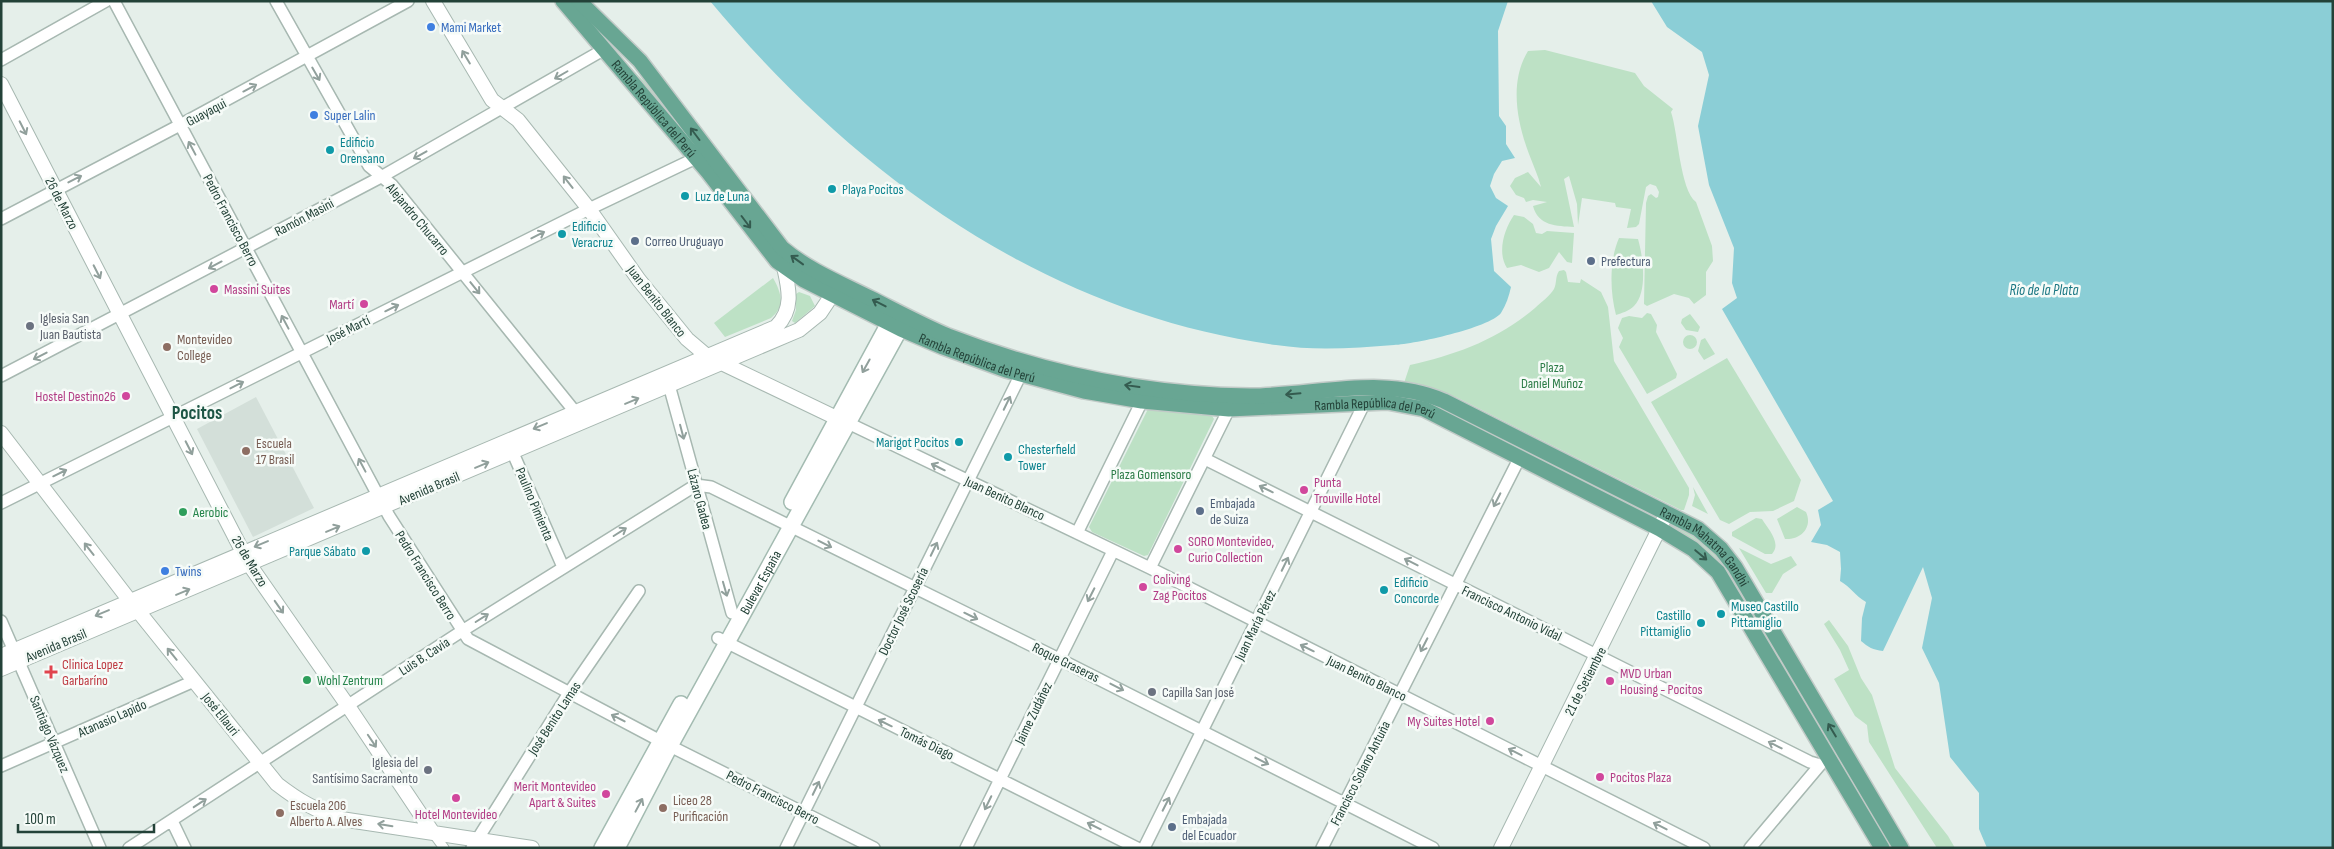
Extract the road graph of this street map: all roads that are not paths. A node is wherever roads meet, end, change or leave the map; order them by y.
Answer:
1 (106, 1) edge
2 (114, 1) edge
3 (276, 1) edge
4 (408, 1) edge
5 (432, 1) edge
6 (563, 1) edge
7 (579, 1) edge
8 (603, 50) junction
9 (307, 58) junction
10 (1, 60) edge
11 (1, 84) edge
12 (658, 84) junction
13 (502, 108) junction
14 (180, 125) junction
15 (696, 158) junction
16 (381, 177) junction
17 (55, 190) junction
18 (589, 209) junction
19 (1, 219) edge
20 (246, 248) junction
21 (784, 267) junction
22 (463, 273) junction
23 (836, 289) junction
24 (119, 315) junction
25 (899, 323) junction
26 (302, 352) junction
27 (707, 356) junction
28 (723, 363) junction
29 (1021, 374) junction
30 (1, 376) edge
31 (669, 385) junction
32 (1142, 402) junction
33 (1365, 402) junction
34 (1229, 409) junction
35 (578, 416) junction
36 (173, 417) junction
37 (842, 421) junction
38 (1, 433) edge
39 (1523, 440) joint
40 (510, 446) junction
41 (1520, 457) junction
42 (1204, 459) junction
43 (968, 481) junction
44 (38, 484) junction
45 (696, 484) junction
46 (1625, 492) junction
47 (382, 501) junction
48 (1, 503) edge
49 (1311, 512) junction
50 (1667, 513) junction
51 (786, 524) junction
52 (1660, 529) junction
53 (1077, 533) junction
54 (1113, 551) junction
55 (246, 558) junction
56 (563, 567) junction
57 (1150, 568) junction
58 (1455, 585) junction
59 (914, 589) junction
60 (639, 591) dead end
61 (134, 606) junction
62 (732, 613) junction
63 (1, 621) edge
64 (1256, 623) junction
65 (462, 631) junction
66 (722, 640) junction
67 (1, 656) edge
68 (17, 656) junction
69 (1597, 656) junction
70 (1059, 659) junction
71 (1, 669) edge
72 (194, 680) junction
73 (569, 693) junction
74 (1399, 694) junction
75 (348, 706) junction
76 (856, 708) junction
77 (1203, 731) junction
78 (54, 743) junction
79 (665, 744) junction
80 (1825, 762) junction
81 (260, 764) junction
82 (1, 766) edge
83 (1542, 766) junction
84 (1000, 780) junction
85 (1344, 802) junction
86 (803, 813) junction
87 (172, 821) junction
88 (433, 833) junction
89 (474, 844) edge
90 (100, 848) edge
91 (129, 848) edge
92 (185, 848) edge
93 (444, 848) edge
94 (532, 848) edge
95 (602, 848) edge
96 (617, 848) edge
97 (786, 848) edge
98 (874, 848) edge
99 (966, 848) edge
100 (1137, 848) edge
101 (1144, 848) edge
102 (1322, 848) edge
103 (1433, 848) edge
104 (1501, 848) edge
105 (1704, 848) edge
106 (1750, 848) edge
107 (1882, 848) edge
108 (1893, 848) edge
109 (1901, 848) edge

1 - 10 street
2 - 14 street, Pedro Francisco Berro
3 - 9 street, Alejandro Chucarro
4 - 9 street, Guayaqui
13 -> 5 street, Juan Benito Blanco
6 - 8 main road, Rambla República del Perú
7 - 12 main road, Rambla República del Perú
8 - 12 main road
8 -> 13 street, Ramón Masini
8 - 15 main road, Rambla República del Perú
14 -> 9 street, Guayaqui
9 -> 16 street, Alejandro Chucarro
11 -> 17 street, 26 de Marzo
23 -> 12 main road, Rambla República del Perú
13 -> 16 street, Ramón Masini
18 -> 13 street, Juan Benito Blanco
17 -> 14 street, Guayaqui
20 -> 14 street, Pedro Francisco Berro
15 - 18 street, José Martí
15 -> 21 main road, Rambla República del Perú
16 - 20 street, Ramón Masini
16 - 22 street, Alejandro Chucarro
17 - 19 street, Guayaqui
17 -> 24 street, 26 de Marzo
22 -> 18 street, José Martí
18 - 27 street, Juan Benito Blanco
20 -> 24 street, Ramón Masini
26 -> 20 street, Pedro Francisco Berro
21 - 23 main road, Rambla República del Perú
21 - 27 street, Avenida Brasil
26 -> 22 street, José Martí
22 -> 35 street, Alejandro Chucarro
23 - 25 main road, Rambla República del Perú
23 - 28 street, Avenida Brasil
24 -> 30 street, Ramón Masini
24 - 36 street, 26 de Marzo
25 - 29 main road, Rambla República del Perú
25 - 37 main road, Bulevar España
39 -> 25 main road, Rambla República del Perú
36 -> 26 street, José Martí
47 -> 26 street, Pedro Francisco Berro
27 - 28 street, Juan Benito Blanco
27 - 35 street, Avenida Brasil
28 - 31 street, Avenida Brasil
28 - 37 street, Juan Benito Blanco
29 - 32 main road, Rambla República del Perú
43 -> 29 street, Doctor José Scosería
35 -> 31 street, Avenida Brasil
31 -> 45 street, Lázaro Gadea
32 - 34 main road, Rambla República del Perú
32 - 53 street
33 - 34 main road, Rambla República del Perú
33 - 41 main road, Rambla República del Perú
33 - 49 street, Juan María Pérez
34 - 42 street
35 - 40 street, Avenida Brasil
44 -> 36 street, José Martí
36 -> 55 street, 26 de Marzo
43 -> 37 street, Juan Benito Blanco
37 - 51 main road, Bulevar España
38 - 44 street, José Ellauri
39 - 46 main road, Rambla Mahatma Gandhi
40 - 47 street, Avenida Brasil
40 - 56 street, Paulino Pimienta
41 - 46 main road
41 - 52 main road, Rambla Mahatma Gandhi
41 -> 58 street, Francisco Solano Antuña
49 -> 42 street, Francisco Antonio Vidal
42 - 57 street
43 - 53 street, Juan Benito Blanco
59 -> 43 street, Doctor José Scosería
44 - 48 street, José Martí
61 -> 44 street, José Ellauri
45 - 51 street, Roque Graseras
56 -> 45 street, Luis B. Cavia
45 -> 62 street, Lázaro Gadea
46 - 50 main road, Rambla Mahatma Gandhi
47 - 55 street, Avenida Brasil
47 - 65 street, Pedro Francisco Berro
58 -> 49 street, Francisco Antonio Vidal
64 -> 49 street, Juan María Pérez
50 - 52 street, 21 de Setiembre
109 -> 50 main road, Rambla Mahatma Gandhi
51 -> 59 street, Roque Graseras
51 - 62 main road, Bulevar España
51 - 66 main road, Bulevar España
52 - 69 street, 21 de Setiembre
52 -> 80 main road, Rambla Mahatma Gandhi
53 - 54 street, Juan Benito Blanco
54 - 57 street, Juan Benito Blanco
54 -> 70 street, Jaime Zudáñez
55 - 61 street, Avenida Brasil
55 -> 75 street, 26 de Marzo
65 -> 56 street, Luis B. Cavia
57 - 64 street, Juan Benito Blanco
58 - 69 street, Francisco Antonio Vidal
58 -> 74 street, Francisco Solano Antuña
59 -> 70 street, Roque Graseras
59 - 76 street, Doctor José Scosería
60 - 73 street, José Benito Lamas
61 - 68 street, Avenida Brasil
72 -> 61 street, José Ellauri
62 - 66 main road, Bulevar España
63 - 68 street, Santiago Vázquez
74 -> 64 street, Juan Benito Blanco
64 - 77 street, Juan María Pérez
65 - 73 street, Pedro Francisco Berro
65 - 75 street, Luis B. Cavia
66 - 76 street, Tomás Diago
66 - 79 main road, Bulevar España
67 - 68 street, Avenida Brasil
68 - 71 street, Avenida Brasil
68 - 78 street, Santiago Vázquez
80 -> 69 street, Francisco Antonio Vidal
69 - 83 street, 21 de Setiembre
70 -> 77 street, Roque Graseras
70 - 84 street, Jaime Zudáñez
72 - 78 street, Atanasio Lapido
72 - 81 street, José Ellauri
79 -> 73 street, Pedro Francisco Berro
73 - 89 street, José Benito Lamas
83 -> 74 street, Juan Benito Blanco
74 - 85 street, Francisco Solano Antuña
75 - 81 street, Luis B. Cavia
75 -> 88 street, 26 de Marzo
84 -> 76 street, Tomás Diago
86 -> 76 street, Doctor José Scosería
77 -> 85 street, Roque Graseras
101 -> 77 street, Juan María Pérez
78 - 82 street, Atanasio Lapido
78 - 90 street, Santiago Vázquez
79 - 86 street, Pedro Francisco Berro
79 - 95 main road, Bulevar España
96 -> 79 main road, Bulevar España
80 - 106 street
80 - 107 main road, Rambla Mahatma Gandhi
80 - 108 main road
87 -> 81 street, Luis B. Cavia
88 -> 81 street, José Ellauri
83 - 104 street, 21 de Setiembre
105 -> 83 street, Juan Benito Blanco
84 -> 99 street, Jaime Zudáñez
100 -> 84 street, Tomás Diago
85 - 102 street, Francisco Solano Antuña
85 - 103 street, Roque Graseras
86 - 97 street, Doctor José Scosería
86 - 98 street, Pedro Francisco Berro
87 - 91 street, Luis B. Cavia
87 - 92 street
88 - 89 street, José Ellauri
88 - 93 street
89 - 94 street, José Ellauri

